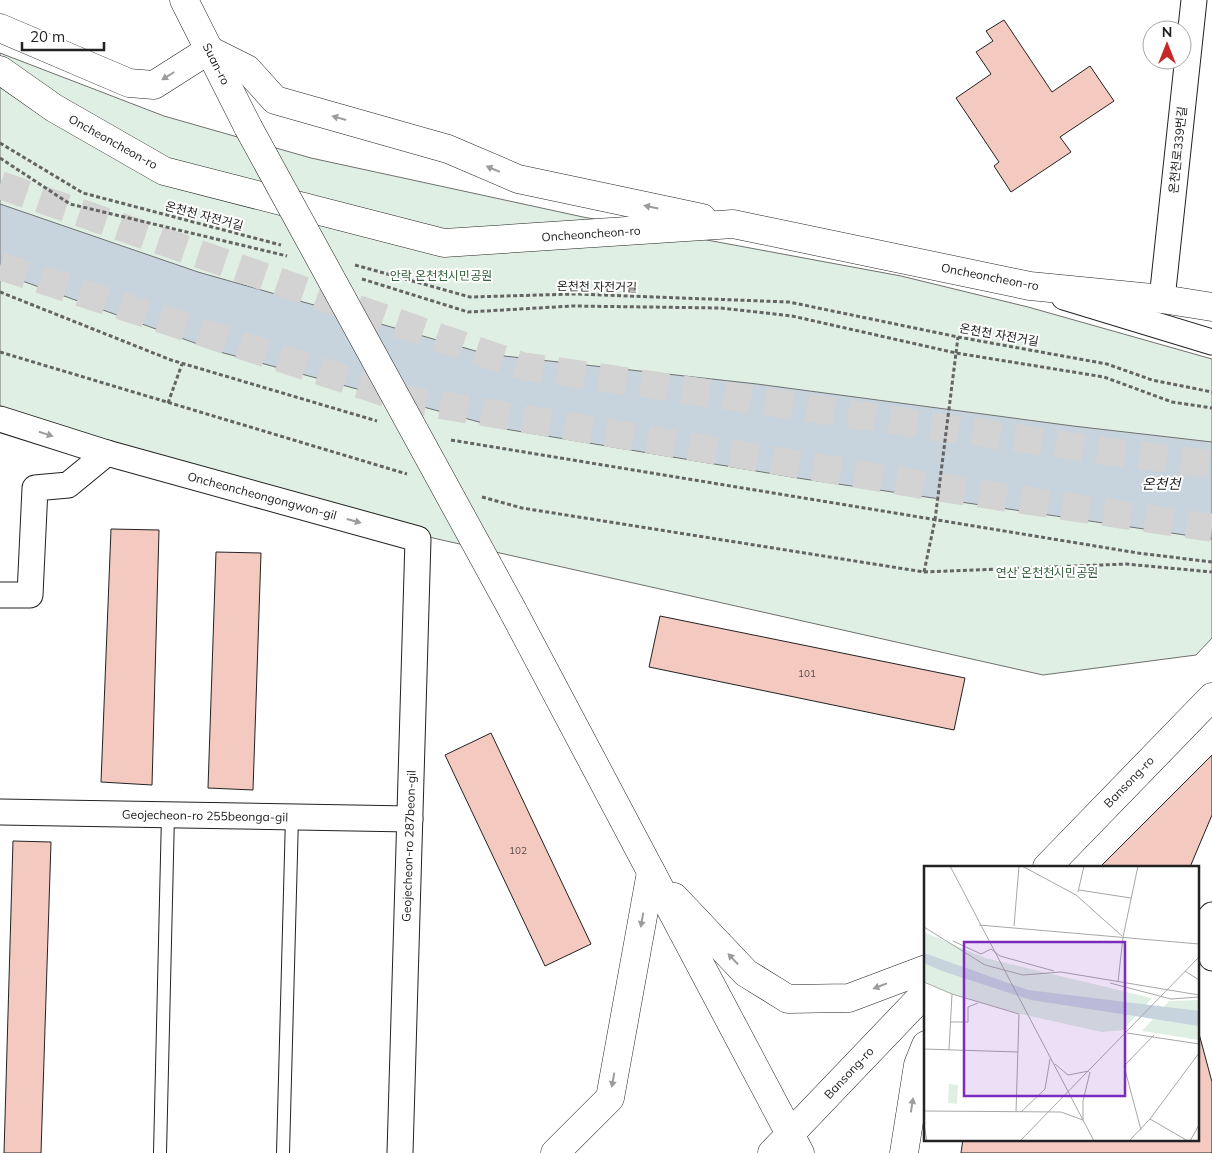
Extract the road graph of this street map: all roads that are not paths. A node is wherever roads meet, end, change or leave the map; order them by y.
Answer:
1 (184, 0) edge
2 (1194, 0) edge
3 (0, 28) edge
4 (210, 50) junction
5 (0, 70) edge
6 (733, 224) junction
7 (1030, 286) junction
8 (1162, 299) junction
9 (1212, 307) edge
10 (1212, 342) edge
11 (0, 419) edge
12 (107, 453) junction
13 (418, 539) joint
14 (0, 595) edge
15 (1212, 697) edge
16 (0, 812) edge
17 (168, 815) junction
18 (292, 817) junction
19 (410, 819) junction
20 (1048, 866) edge
21 (651, 872) junction
22 (1212, 915) edge
23 (1212, 958) edge
24 (924, 970) edge
25 (924, 994) edge
26 (924, 1050) edge
27 (788, 1147) edge
28 (160, 1153) edge
29 (283, 1153) edge
30 (400, 1153) edge
31 (555, 1153) edge
32 (904, 1153) edge

1 - 4 main road, Suan-ro
2 - 8 street, 온천천로339번길
4 -> 3 main road
6 -> 4 main road
4 - 21 main road, Suan-ro, bridge
5 - 6 main road, Oncheoncheon-ro
6 - 7 main road, Oncheoncheon-ro
7 - 8 main road, Oncheoncheon-ro
7 - 10 street
8 - 9 main road, Oncheoncheon-ro
11 -> 12 street, Oncheoncheongongwon-gil
12 -> 13 street, Oncheoncheongongwon-gil
12 - 14 street
13 - 19 street, Geojecheon-ro 287beon-gil
15 - 20 main road, Bansong-ro
16 - 17 street, Geojecheon-ro 255beonga-gil
17 - 18 street, Geojecheon-ro 255beonga-gil
17 - 28 lane
18 - 19 street, Geojecheon-ro 255beonga-gil
18 - 29 lane
19 - 30 street, Geojecheon-ro 287beon-gil
24 -> 21 main road
21 - 27 main road, Suan-ro
21 -> 31 main road
22 - 23 street
25 - 27 main road, Bansong-ro
32 -> 26 main road

